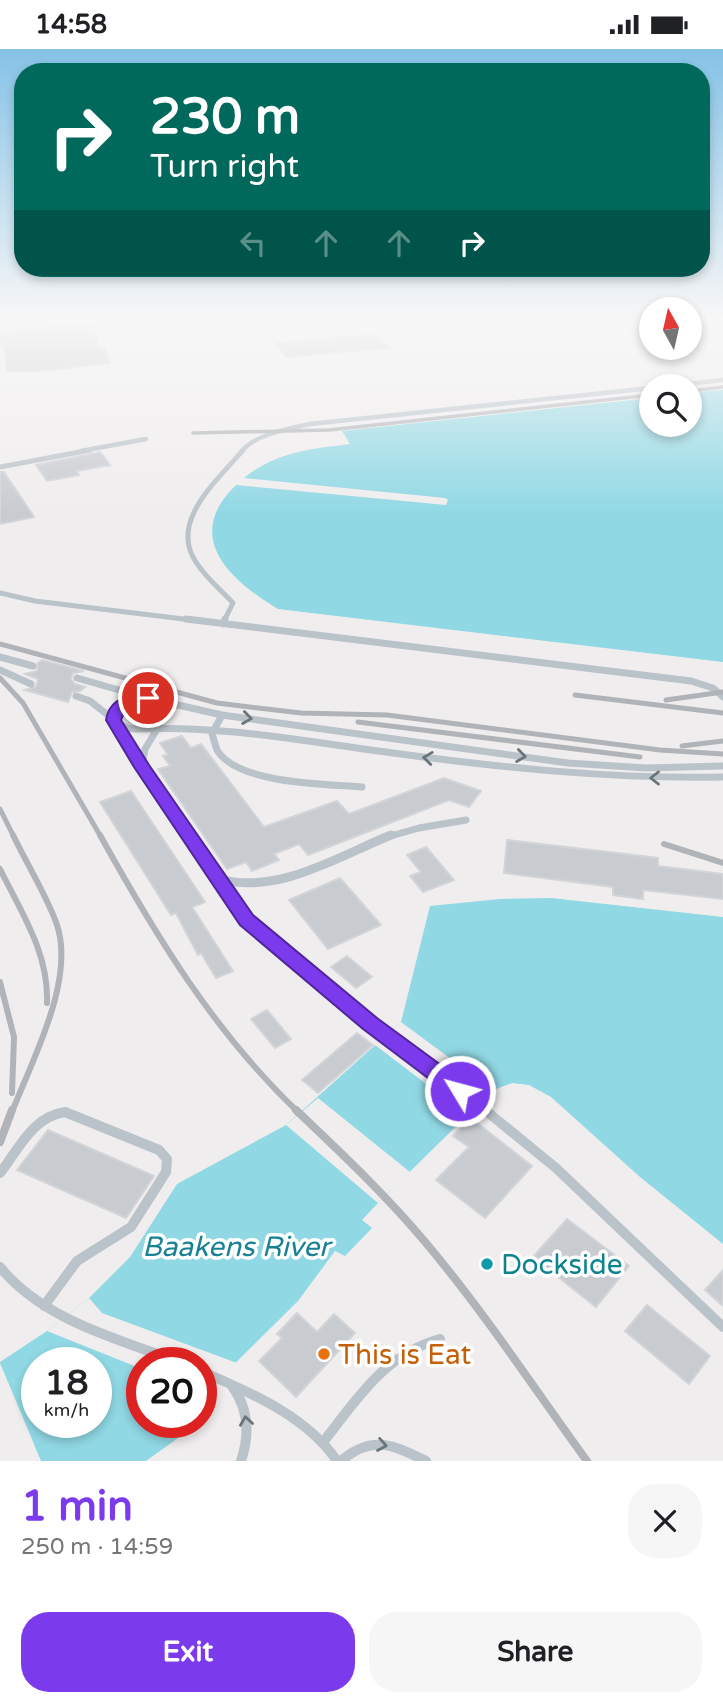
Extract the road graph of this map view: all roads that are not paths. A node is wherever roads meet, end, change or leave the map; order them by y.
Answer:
1 (639, 388) edge
2 (146, 439) dead end
3 (0, 467) edge
4 (0, 593) edge
5 (223, 624) junction
6 (0, 657) edge
7 (33, 666) dead end
8 (0, 670) edge
9 (77, 678) dead end
10 (31, 684) dead end
11 (76, 696) dead end
12 (723, 697) edge
13 (152, 699) junction
14 (222, 715) junction
15 (165, 717) junction
16 (115, 722) junction
17 (158, 727) junction
18 (138, 729) junction
19 (212, 730) junction
20 (723, 766) edge
21 (142, 767) junction
22 (723, 777) edge
23 (362, 787) dead end
24 (466, 820) dead end
25 (215, 875) junction
26 (0, 1173) edge
27 (0, 1267) edge
28 (44, 1306) junction
29 (723, 1327) edge
30 (440, 1339) dead end
31 (142, 1347) edge
32 (217, 1378) edge
33 (227, 1382) junction
34 (324, 1441) junction
35 (241, 1461) edge
36 (339, 1461) edge
37 (426, 1461) edge

1 - 5 lane
2 - 3 lane
4 - 5 lane
5 - 12 lane
6 - 7 lane
8 - 10 lane
9 - 13 lane
11 - 16 lane
13 - 14 lane
13 - 15 lane
13 - 16 lane
14 - 19 lane
14 -> 20 lane
15 - 17 lane
15 - 18 lane
16 - 18 lane
16 - 21 lane
17 - 18 lane
17 - 19 lane
17 - 21 lane
22 -> 19 lane
19 - 23 lane
21 - 25 lane
24 - 25 lane
25 - 29 lane
26 - 28 lane
27 - 28 lane
28 - 31 lane
30 - 34 lane
32 - 33 lane
33 - 34 lane
35 -> 33 lane
34 - 36 lane
36 -> 37 lane

